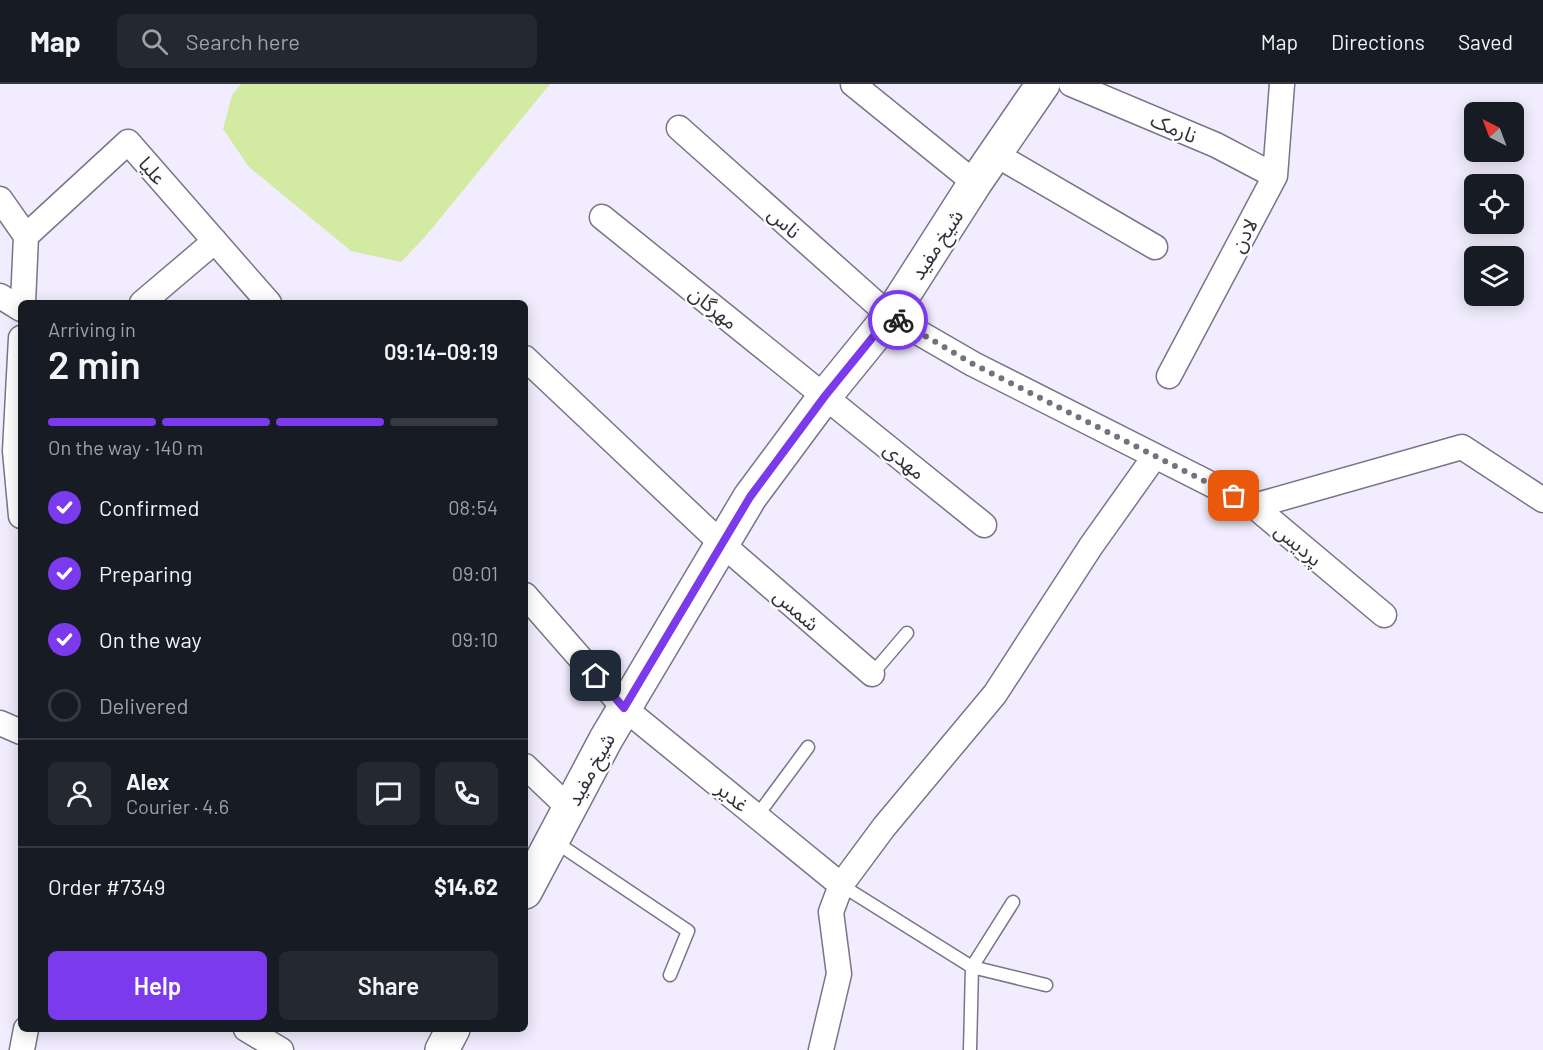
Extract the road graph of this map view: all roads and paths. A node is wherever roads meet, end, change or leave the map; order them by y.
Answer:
1 (853, 84) edge
2 (1043, 84) edge
3 (1071, 84) edge
4 (1282, 84) edge
5 (680, 128) dead end
6 (995, 154) junction
7 (1275, 176) junction
8 (975, 183) junction
9 (0, 199) edge
10 (602, 217) dead end
11 (26, 236) junction
12 (215, 241) junction
13 (1155, 247) dead end
14 (0, 296) edge
15 (23, 300) edge
16 (146, 300) edge
17 (266, 300) edge
18 (18, 307) edge
19 (890, 316) junction
20 (528, 361) edge
21 (1169, 376) dead end
22 (825, 396) junction
23 (18, 397) edge
24 (7, 448) edge
25 (1155, 456) junction
26 (1543, 500) edge
27 (18, 501) edge
28 (1254, 506) junction
29 (984, 525) dead end
30 (722, 544) junction
31 (528, 598) edge
32 (1384, 615) dead end
33 (907, 633) dead end
34 (872, 674) joint
35 (624, 708) junction
36 (0, 723) edge
37 (18, 731) edge
38 (808, 747) dead end
39 (528, 769) edge
40 (569, 808) junction
41 (757, 816) junction
42 (553, 840) junction
43 (841, 885) junction
44 (528, 886) edge
45 (1013, 902) dead end
46 (972, 967) junction
47 (670, 975) dead end
48 (1046, 985) dead end
49 (25, 1032) edge
50 (451, 1032) edge
51 (251, 1039) edge
52 (22, 1050) edge
53 (280, 1050) edge
54 (442, 1050) edge
55 (821, 1050) edge
56 (970, 1050) edge

1 - 8 street
2 - 6 main road, شیخ مفید
3 - 7 street, نارمک
4 - 7 street, لادن
5 - 19 street, ناس
6 - 8 main road, شیخ مفید
6 - 13 street
7 - 21 street, لادن
8 - 19 main road, شیخ مفید
9 - 11 street
10 - 22 street, مهرگان
11 - 12 street, علیا
11 - 15 street
12 - 16 street
12 - 17 street, علیا
14 - 18 street
19 - 22 main road, شیخ مفید
19 - 25 street, پردیس
20 - 30 street, شمس
22 - 29 street, مهدی
22 - 30 main road, شیخ مفید
23 - 24 street
24 - 27 street
25 - 28 street, پردیس
25 - 43 street
26 - 28 street
28 - 32 street, پردیس
30 - 34 street, شمس
30 - 35 main road, شیخ مفید
31 - 35 street
33 - 34 lane
35 - 40 main road, شیخ مفید
35 - 41 street, غدیر
36 - 37 street
38 - 41 lane
39 - 40 street
40 - 42 main road, شیخ مفید
41 - 43 street, غدیر
42 - 44 main road, شیخ مفید
42 - 47 lane
43 - 46 lane
43 - 55 street
45 - 46 lane
46 - 48 lane
46 - 56 lane
49 - 52 street
50 - 54 main road
51 - 53 street

